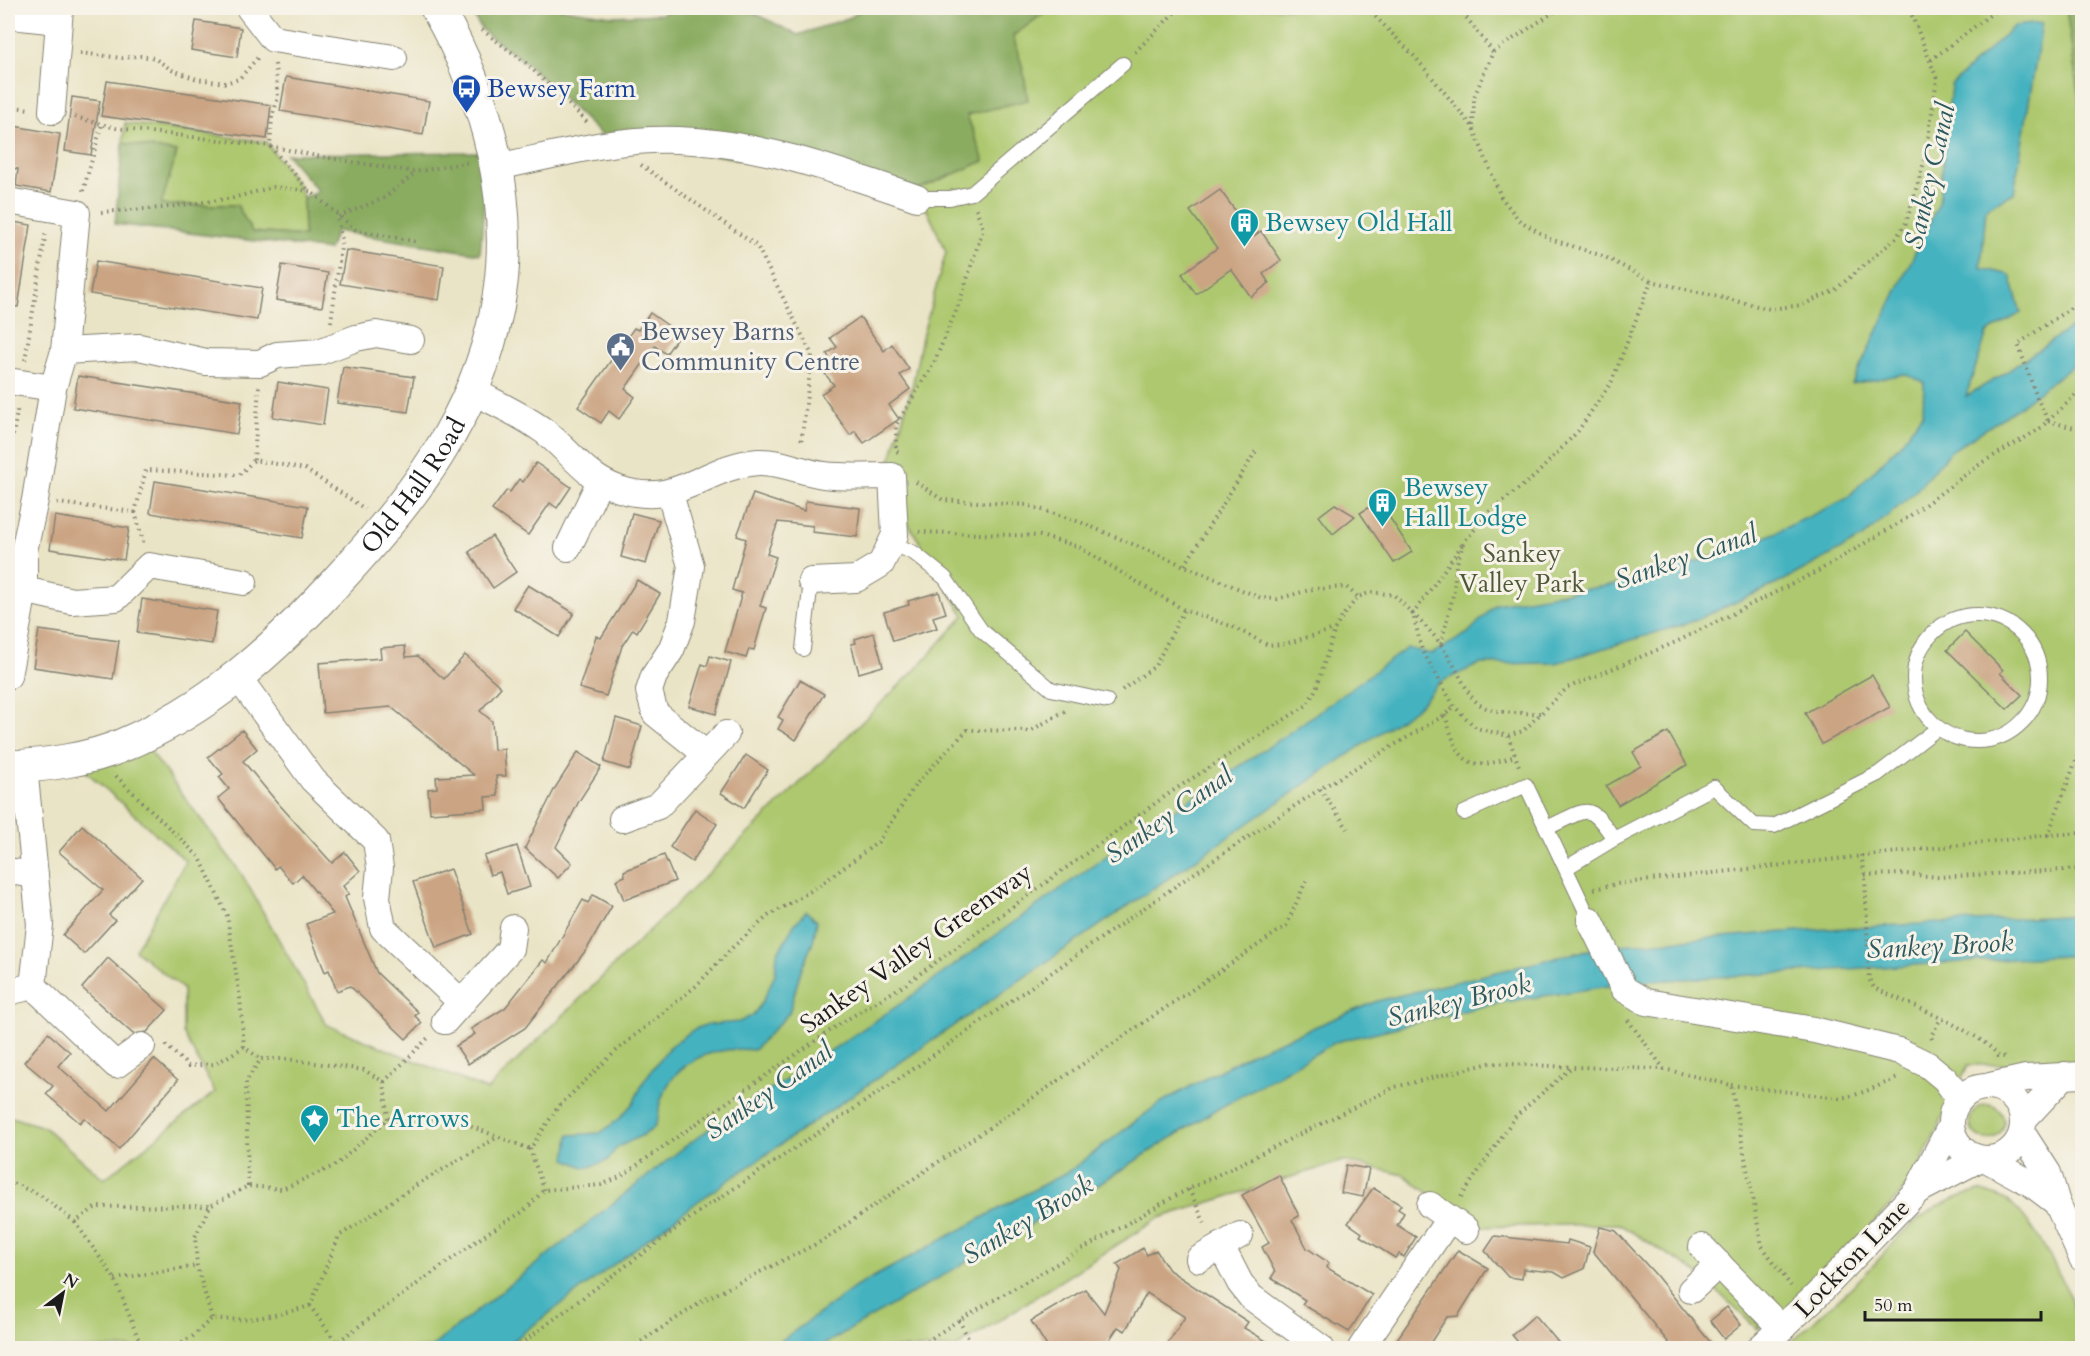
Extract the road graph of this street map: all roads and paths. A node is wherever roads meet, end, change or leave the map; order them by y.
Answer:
1 (249, 8) edge
2 (437, 8) edge
3 (1179, 8) edge
4 (1367, 8) edge
5 (1459, 8) edge
6 (1560, 8) edge
7 (1910, 8) edge
8 (1999, 8) edge
9 (59, 14) edge
10 (21, 17) dead end
11 (482, 30) dead end
12 (273, 39) junction
13 (56, 49) junction
14 (1493, 52) junction
15 (394, 58) dead end
16 (1932, 60) junction
17 (1123, 64) joint
18 (52, 111) joint
19 (102, 124) junction
20 (1473, 127) junction
21 (593, 128) dead end
22 (270, 146) junction
23 (638, 163) dead end
24 (486, 164) junction
25 (415, 172) junction
26 (310, 191) junction
27 (972, 193) junction
28 (917, 198) joint
29 (8, 201) edge
30 (50, 207) junction
31 (77, 213) junction
32 (337, 217) junction
33 (418, 242) dead end
34 (1651, 281) junction
35 (2082, 300) edge
36 (411, 340) dead end
37 (331, 346) junction
38 (64, 351) junction
39 (261, 363) junction
40 (15, 382) edge
41 (53, 388) junction
42 (2082, 389) edge
43 (473, 391) junction
44 (2048, 421) junction
45 (2082, 429) edge
46 (801, 444) dead end
47 (1256, 451) dead end
48 (254, 460) junction
49 (8, 465) edge
50 (899, 466) junction
51 (600, 481) junction
52 (670, 494) junction
53 (35, 500) junction
54 (135, 512) junction
55 (388, 524) junction
56 (893, 539) junction
57 (1464, 542) junction
58 (568, 548) dead end
59 (16, 550) edge
60 (149, 566) junction
61 (1185, 566) junction
62 (811, 581) joint
63 (244, 582) dead end
64 (24, 590) junction
65 (1358, 597) junction
66 (1184, 610) junction
67 (1413, 614) junction
68 (1335, 629) junction
69 (1441, 644) junction
70 (803, 649) dead end
71 (8, 676) edge
72 (238, 677) junction
73 (1107, 701) junction
74 (1455, 706) junction
75 (1541, 713) junction
76 (1445, 715) junction
77 (1938, 728) junction
78 (726, 734) dead end
79 (1508, 736) junction
80 (2082, 744) edge
81 (706, 754) junction
82 (1515, 756) junction
83 (16, 767) edge
84 (113, 772) dead end
85 (1526, 785) junction
86 (1320, 789) junction
87 (1464, 813) dead end
88 (622, 819) dead end
89 (1547, 828) junction
90 (1348, 829) dead end
91 (2082, 833) edge
92 (2048, 835) junction
93 (1614, 839) junction
94 (1862, 855) junction
95 (1566, 868) junction
96 (2082, 869) edge
97 (8, 871) edge
98 (35, 875) junction
99 (1865, 875) junction
100 (1307, 879) dead end
101 (1578, 892) junction
102 (1590, 920) joint
103 (513, 928) dead end
104 (33, 986) junction
105 (1624, 989) junction
106 (8, 992) edge
107 (462, 1003) junction
108 (1940, 1020) junction
109 (445, 1022) joint
110 (1932, 1040) dead end
111 (142, 1046) joint
112 (244, 1047) junction
113 (2007, 1057) dead end
114 (261, 1059) junction
115 (1572, 1067) junction
116 (1664, 1069) junction
117 (1904, 1075) dead end
118 (2074, 1075) edge
119 (384, 1082) junction
120 (1731, 1085) junction
121 (1990, 1086) junction
122 (1959, 1098) junction
123 (388, 1119) junction
124 (2023, 1126) junction
125 (1950, 1127) junction
126 (496, 1138) junction
127 (530, 1149) junction
128 (1983, 1159) junction
129 (8, 1181) edge
130 (248, 1186) junction
131 (1189, 1189) junction
132 (544, 1190) junction
133 (1917, 1191) junction
134 (2057, 1203) junction
135 (210, 1206) junction
136 (1448, 1218) joint
137 (75, 1222) junction
138 (1219, 1247) joint
139 (2082, 1258) edge
140 (196, 1266) junction
141 (115, 1279) junction
142 (1793, 1287) dead end
143 (1691, 1290) dead end
144 (310, 1306) junction
145 (212, 1318) junction
146 (959, 1320) junction
147 (1782, 1329) junction
148 (336, 1342) junction
149 (142, 1348) edge
150 (171, 1348) edge
151 (329, 1348) edge
152 (515, 1348) edge
153 (631, 1348) edge
154 (917, 1348) edge
155 (973, 1348) edge
156 (1321, 1348) edge
157 (1361, 1348) edge
158 (1760, 1348) edge

1 - 12 street
2 - 24 street, Old Hall Road
3 - 17 path
4 - 20 path
5 - 14 path
6 - 14 path
7 - 16 path
8 - 16 path
9 - 10 street
9 - 13 street
11 - 21 path
12 - 13 path
12 - 15 street
12 - 22 path
13 - 18 street
14 - 20 path
16 - 34 path
17 - 27 lane
18 - 19 path
19 - 22 path
19 - 31 path
20 - 34 path
22 - 25 path
22 - 26 path
23 - 46 path
24 - 25 path
24 - 28 street
24 - 43 street, Old Hall Road
25 - 32 path
26 - 31 path
26 - 32 path
27 - 28 lane
27 - 50 path
29 - 30 street
30 - 31 street
30 - 40 path
31 - 38 street
32 - 33 path
32 - 37 path
34 - 57 path
35 - 44 path
36 - 37 street
37 - 39 street
38 - 39 street
38 - 41 street
39 - 48 path
40 - 41 street
40 - 49 path
41 - 53 street
42 - 44 path
43 - 51 street
43 - 55 street, Old Hall Road
44 - 45 path
44 - 75 path
47 - 61 path
48 - 54 path
48 - 55 path
50 - 52 street
50 - 56 street
50 - 61 path
51 - 52 street
51 - 58 street
52 - 81 street
53 - 54 path
53 - 59 street
54 - 60 path
55 - 72 street, Old Hall Road
56 - 62 street
56 - 66 path
56 - 73 lane
57 - 67 path
57 - 69 path
59 - 64 street
60 - 63 street
60 - 64 street
61 - 65 path
62 - 70 lane
64 - 71 street
65 - 67 path
65 - 68 path, Sankey Valley Greenway
66 - 68 path
66 - 73 path
67 - 69 path
67 - 74 path
68 - 132 path, Sankey Valley Greenway
69 - 75 path
72 - 83 street, Old Hall Road
72 - 107 street
73 - 127 path
74 - 76 path
74 - 79 path
75 - 79 path
76 - 82 path
76 - 86 path
77 - 77 lane
77 - 93 lane
78 - 81 street
79 - 82 path
80 - 92 path
81 - 88 street
82 - 85 path
83 - 98 street
84 - 112 path
85 - 87 lane
85 - 89 lane
86 - 90 path
86 - 152 path
89 - 93 lane
89 - 95 lane
91 - 92 path
92 - 94 path
93 - 95 lane
94 - 99 path
94 - 101 path
95 - 101 lane
96 - 99 path
97 - 98 street
98 - 104 street
99 - 108 path
100 - 153 path
101 - 102 lane
102 - 105 street
103 - 107 street
104 - 106 street
104 - 111 street
105 - 116 path
105 - 122 street
107 - 109 street
108 - 110 path
108 - 113 path
109 - 119 path
111 - 112 path
112 - 114 path
114 - 119 path
114 - 130 path
115 - 116 path
115 - 131 path
115 - 136 path
116 - 120 path
117 - 120 path
118 - 121 street
118 - 124 street
119 - 123 path
120 - 142 path
121 - 122 street
121 - 124 street
122 - 125 street
123 - 126 path
123 - 130 path
124 - 128 street
124 - 134 street
125 - 128 street
125 - 133 street, Lockton Lane
126 - 127 path
126 - 144 path
127 - 132 path
128 - 133 street, Lockton Lane
128 - 134 street
129 - 137 path
130 - 135 path
131 - 138 path
131 - 146 path
132 - 148 path
133 - 147 street, Lockton Lane
134 - 139 street
135 - 137 path
135 - 140 path
136 - 157 street
137 - 141 path
138 - 156 street
140 - 141 path
140 - 145 path
141 - 149 path
143 - 147 street
144 - 145 path
144 - 148 path
145 - 150 path
146 - 154 path
146 - 155 path
147 - 158 street, Lockton Lane
148 - 151 path

